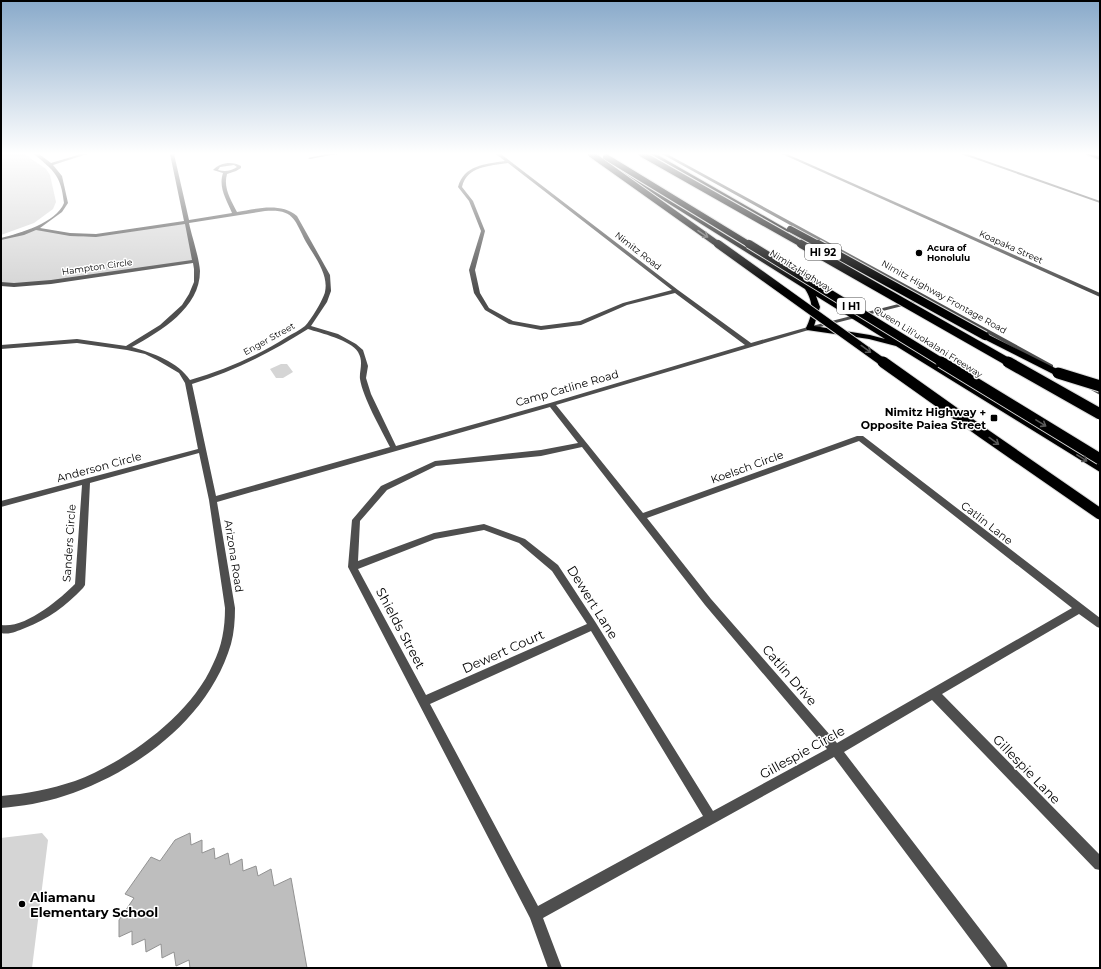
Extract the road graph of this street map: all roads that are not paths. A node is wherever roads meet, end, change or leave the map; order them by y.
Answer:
1 (65, 199) edge
2 (183, 199) edge
3 (229, 199) edge
4 (470, 199) edge
5 (556, 199) edge
6 (651, 199) edge
7 (665, 199) edge
8 (676, 199) edge
9 (722, 199) edge
10 (731, 199) edge
11 (736, 199) edge
12 (745, 199) edge
13 (885, 199) edge
14 (754, 212) junction
15 (235, 214) junction
16 (779, 218) junction
17 (188, 222) junction
18 (35, 228) junction
19 (1, 239) edge
20 (195, 261) junction
21 (887, 276) junction
22 (1, 284) edge
23 (806, 286) junction
24 (676, 291) junction
25 (893, 293) junction
26 (1100, 295) edge
27 (928, 298) junction
28 (908, 302) junction
29 (855, 316) junction
30 (307, 327) junction
31 (810, 328) junction
32 (749, 346) junction
33 (1, 347) edge
34 (127, 348) junction
35 (906, 348) junction
36 (188, 382) junction
37 (1100, 386) edge
38 (1100, 393) edge
39 (552, 404) junction
40 (1100, 409) edge
41 (1100, 414) edge
42 (860, 438) joint
43 (584, 444) junction
44 (394, 449) junction
45 (202, 450) junction
46 (1100, 459) edge
47 (1100, 469) edge
48 (86, 482) junction
49 (213, 500) junction
50 (1, 504) edge
51 (1100, 514) edge
52 (642, 517) junction
53 (353, 567) junction
54 (1079, 609) junction
55 (1100, 624) edge
56 (593, 626) junction
57 (1, 629) edge
58 (933, 693) junction
59 (424, 701) junction
60 (836, 750) junction
61 (1, 802) edge
62 (711, 818) junction
63 (1100, 864) edge
64 (535, 915) junction
65 (555, 968) edge
66 (1001, 968) edge

1 - 18 street
2 - 17 street
3 - 15 street
4 - 24 street
5 - 24 street, Nimitz Road
6 -> 51 highway, bridge
7 - 23 main road, Nimitz Highway
8 -> 46 highway, Queen Liliʻuokalani Freeway / I H1, bridge
9 - 41 highway, Queen Liliʻuokalani Freeway / I H1, bridge
10 - 14 main road, HI 92
11 - 37 highway, bridge
12 - 16 street, Nimitz Highway Frontage Road
13 - 26 street, Koapaka Street
14 - 16 main road
14 - 25 main road, HI 92
15 - 17 street, Enger Street
15 - 30 street, Enger Street
16 - 21 street, Nimitz Highway Frontage Road
17 - 18 street, Enger Street
17 - 20 street
18 - 19 street
20 - 22 street, Hampton Circle
20 - 34 street
21 - 25 main road
21 - 27 street, Nimitz Highway Frontage Road
23 - 29 main road, Nimitz Highway
23 - 31 main road
24 - 32 street, Nimitz Road
25 - 28 main road, HI 92
27 - 28 street, Camp Catline Road
27 - 38 street, Nimitz Highway Frontage Road
28 - 29 street, Camp Catline Road
28 - 40 main road, HI 92
29 - 31 street, Camp Catline Road
29 - 35 main road, Nimitz Highway
30 - 36 street, Enger Street
30 - 44 street
31 - 32 street, Camp Catline Road
31 - 35 main road
32 - 39 street, Camp Catline Road
33 - 34 street
34 - 36 street
35 -> 47 main road, Nimitz Highway
36 - 45 street, Arizona Road
39 - 43 street, Catlin Drive
39 - 44 street, Camp Catline Road
42 - 52 street, Koelsch Circle
42 - 54 street, Catlin Lane
43 - 52 street, Catlin Drive
43 - 53 street
44 - 49 street, Camp Catline Road
45 - 48 street, Anderson Circle
45 - 49 street, Arizona Road
48 - 50 street, Anderson Circle
48 - 57 street, Sanders Circle
49 - 61 street, Arizona Road
52 - 60 street, Catlin Drive
53 - 56 street, Dewert Lane
53 - 59 street, Shields Street
54 - 55 street, Catlin Lane
54 - 58 street, Gillespie Circle
56 - 59 street, Dewert Court
56 - 62 street, Dewert Lane
58 - 60 street, Gillespie Circle
58 - 63 street, Gillespie Lane
59 - 64 street, Shields Street
60 - 62 street, Gillespie Circle
60 - 66 street, Catlin Drive
62 - 64 street, Gillespie Circle
64 - 65 street, Shields Street

